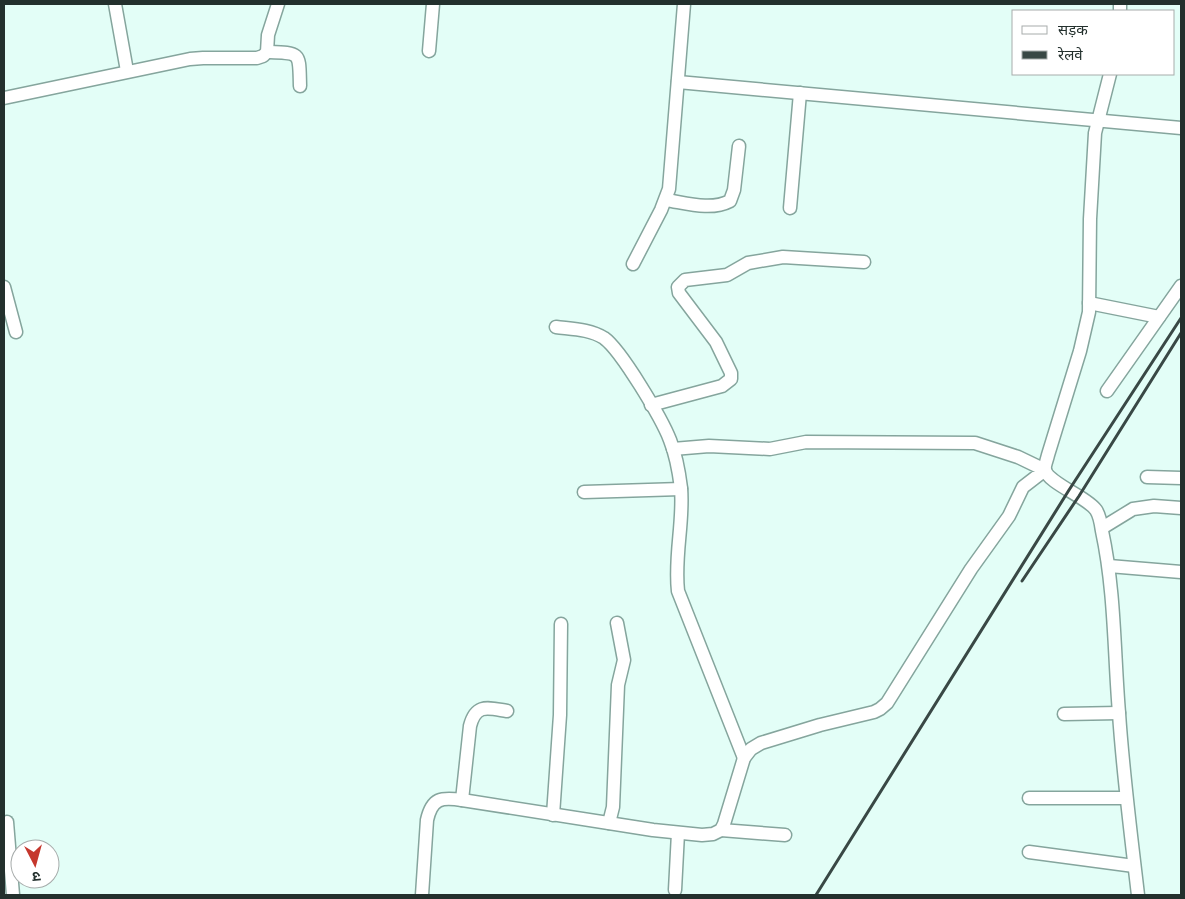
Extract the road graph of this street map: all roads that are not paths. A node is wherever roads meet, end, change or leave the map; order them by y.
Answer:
1 (114, 4) edge
2 (278, 4) edge
3 (433, 4) edge
4 (684, 4) edge
5 (429, 51) dead end
6 (267, 52) junction
7 (126, 72) junction
8 (1110, 75) edge
9 (678, 82) junction
10 (300, 86) dead end
11 (800, 93) junction
12 (4, 98) edge
13 (1098, 120) junction
14 (1181, 128) edge
15 (739, 146) dead end
16 (666, 200) junction
17 (790, 208) dead end
18 (864, 262) dead end
19 (633, 264) dead end
20 (1181, 286) edge
21 (4, 288) edge
22 (1089, 303) junction
23 (1159, 317) junction
24 (556, 327) dead end
25 (16, 332) dead end
26 (1107, 391) dead end
27 (651, 405) junction
28 (673, 449) junction
29 (1045, 470) junction
30 (1147, 477) dead end
31 (1181, 478) edge
32 (681, 489) junction
33 (584, 492) dead end
34 (1181, 508) edge
35 (1102, 528) junction
36 (1109, 566) junction
37 (1181, 572) edge
38 (618, 623) dead end
39 (561, 624) dead end
40 (507, 711) dead end
41 (1119, 713) junction
42 (1064, 714) dead end
43 (744, 758) junction
44 (1029, 798) dead end
45 (1126, 798) junction
46 (462, 800) junction
47 (553, 814) junction
48 (7, 822) dead end
49 (610, 823) junction
50 (720, 830) junction
51 (678, 833) junction
52 (785, 835) dead end
53 (1029, 852) dead end
54 (1134, 866) junction
55 (675, 890) dead end
56 (13, 895) edge
57 (422, 895) edge
58 (1138, 895) edge

1 - 7 street
2 - 6 street
3 - 5 street
4 - 9 street
6 - 7 street
6 - 10 street
7 - 12 street
8 - 13 street
9 - 11 street
9 - 16 street
11 - 13 street
11 - 17 street
13 - 14 street
13 - 22 street
15 - 16 street
16 - 19 street
18 - 27 street
20 - 23 street
21 - 25 street
22 - 23 street
22 - 29 street
23 - 26 street
24 - 27 street
27 - 28 street
28 - 29 street
28 - 32 street
29 - 35 street
29 - 43 street
30 - 31 street
32 - 33 street
32 - 43 street
34 - 35 street
35 - 36 street
36 - 37 street
36 - 41 street
38 - 49 street
39 - 47 street
40 - 46 street
41 - 42 street
41 - 45 street
43 - 50 street
44 - 45 street
45 - 54 street
46 - 47 street
46 - 57 street
47 - 49 street
48 - 56 street
49 - 51 street
50 - 51 street
50 - 52 street
51 - 55 street
53 - 54 street
54 - 58 street

